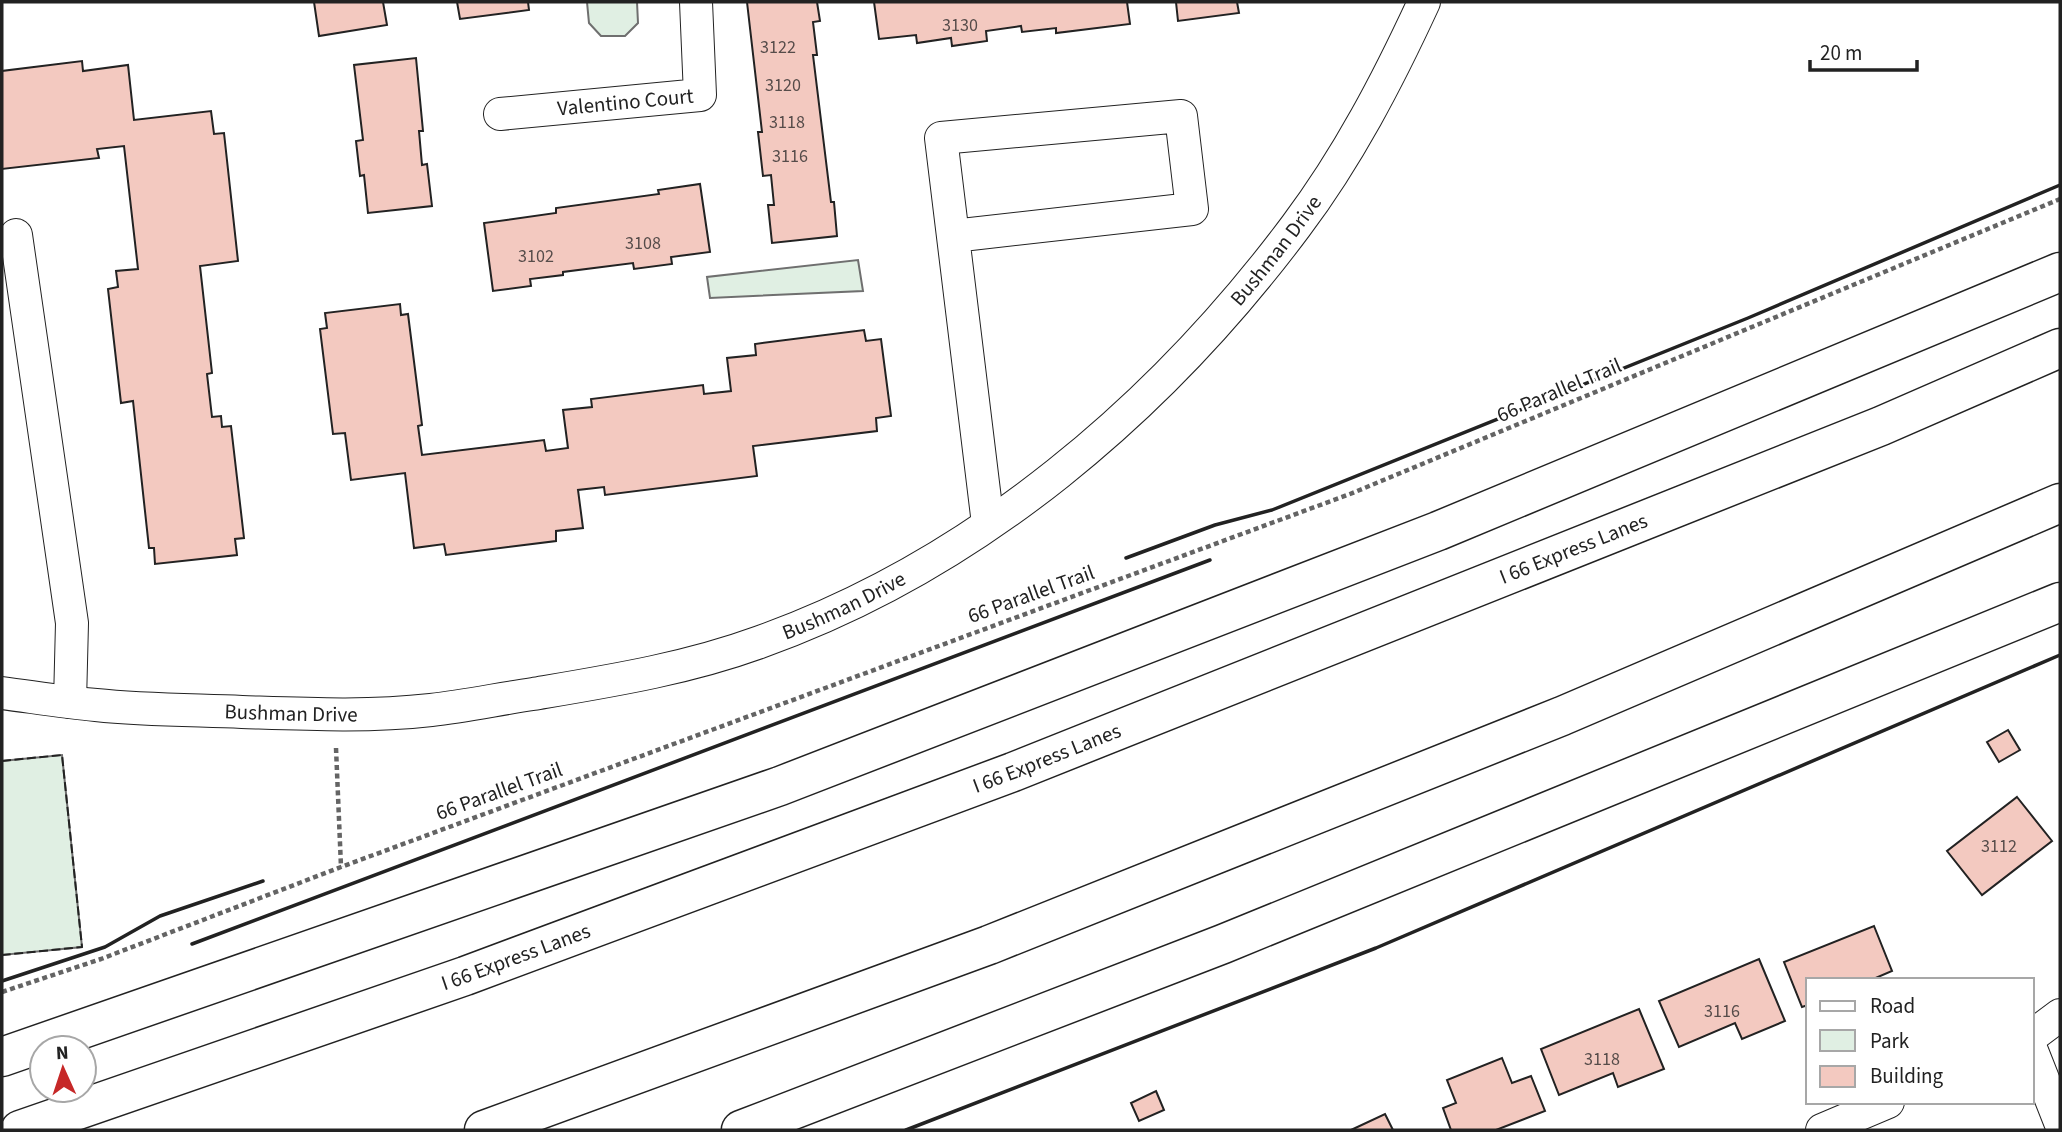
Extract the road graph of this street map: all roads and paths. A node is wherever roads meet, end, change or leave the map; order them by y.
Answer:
1 (696, 2) edge
2 (1424, 2) edge
3 (500, 114) dead end
4 (2060, 199) edge
5 (16, 235) dead end
6 (953, 236) junction
7 (2060, 272) edge
8 (2060, 348) edge
9 (2060, 503) edge
10 (988, 524) junction
11 (2060, 602) edge
12 (2, 693) edge
13 (70, 702) junction
14 (335, 715) junction
15 (341, 866) junction
16 (2, 992) edge
17 (2060, 1015) edge
18 (2034, 1034) edge
19 (2034, 1056) edge
20 (2, 1057) edge
21 (1883, 1104) edge
22 (2060, 1122) edge
23 (20, 1130) edge
24 (484, 1130) edge
25 (741, 1130) edge
26 (1822, 1130) edge

1 - 3 street, Valentino Court
2 - 10 street, Bushman Drive
4 - 15 path, 66 Parallel Trail
5 - 13 street
6 - 6 street
6 - 10 street
7 - 20 highway
8 - 23 highway, I 66 Express Lanes
9 - 24 highway
10 - 14 street, Bushman Drive
11 - 25 highway
12 - 13 street, Bushman Drive
13 - 14 street, Bushman Drive
14 - 15 path
15 - 16 path, 66 Parallel Trail
17 - 18 street
19 - 22 street
21 - 26 street

